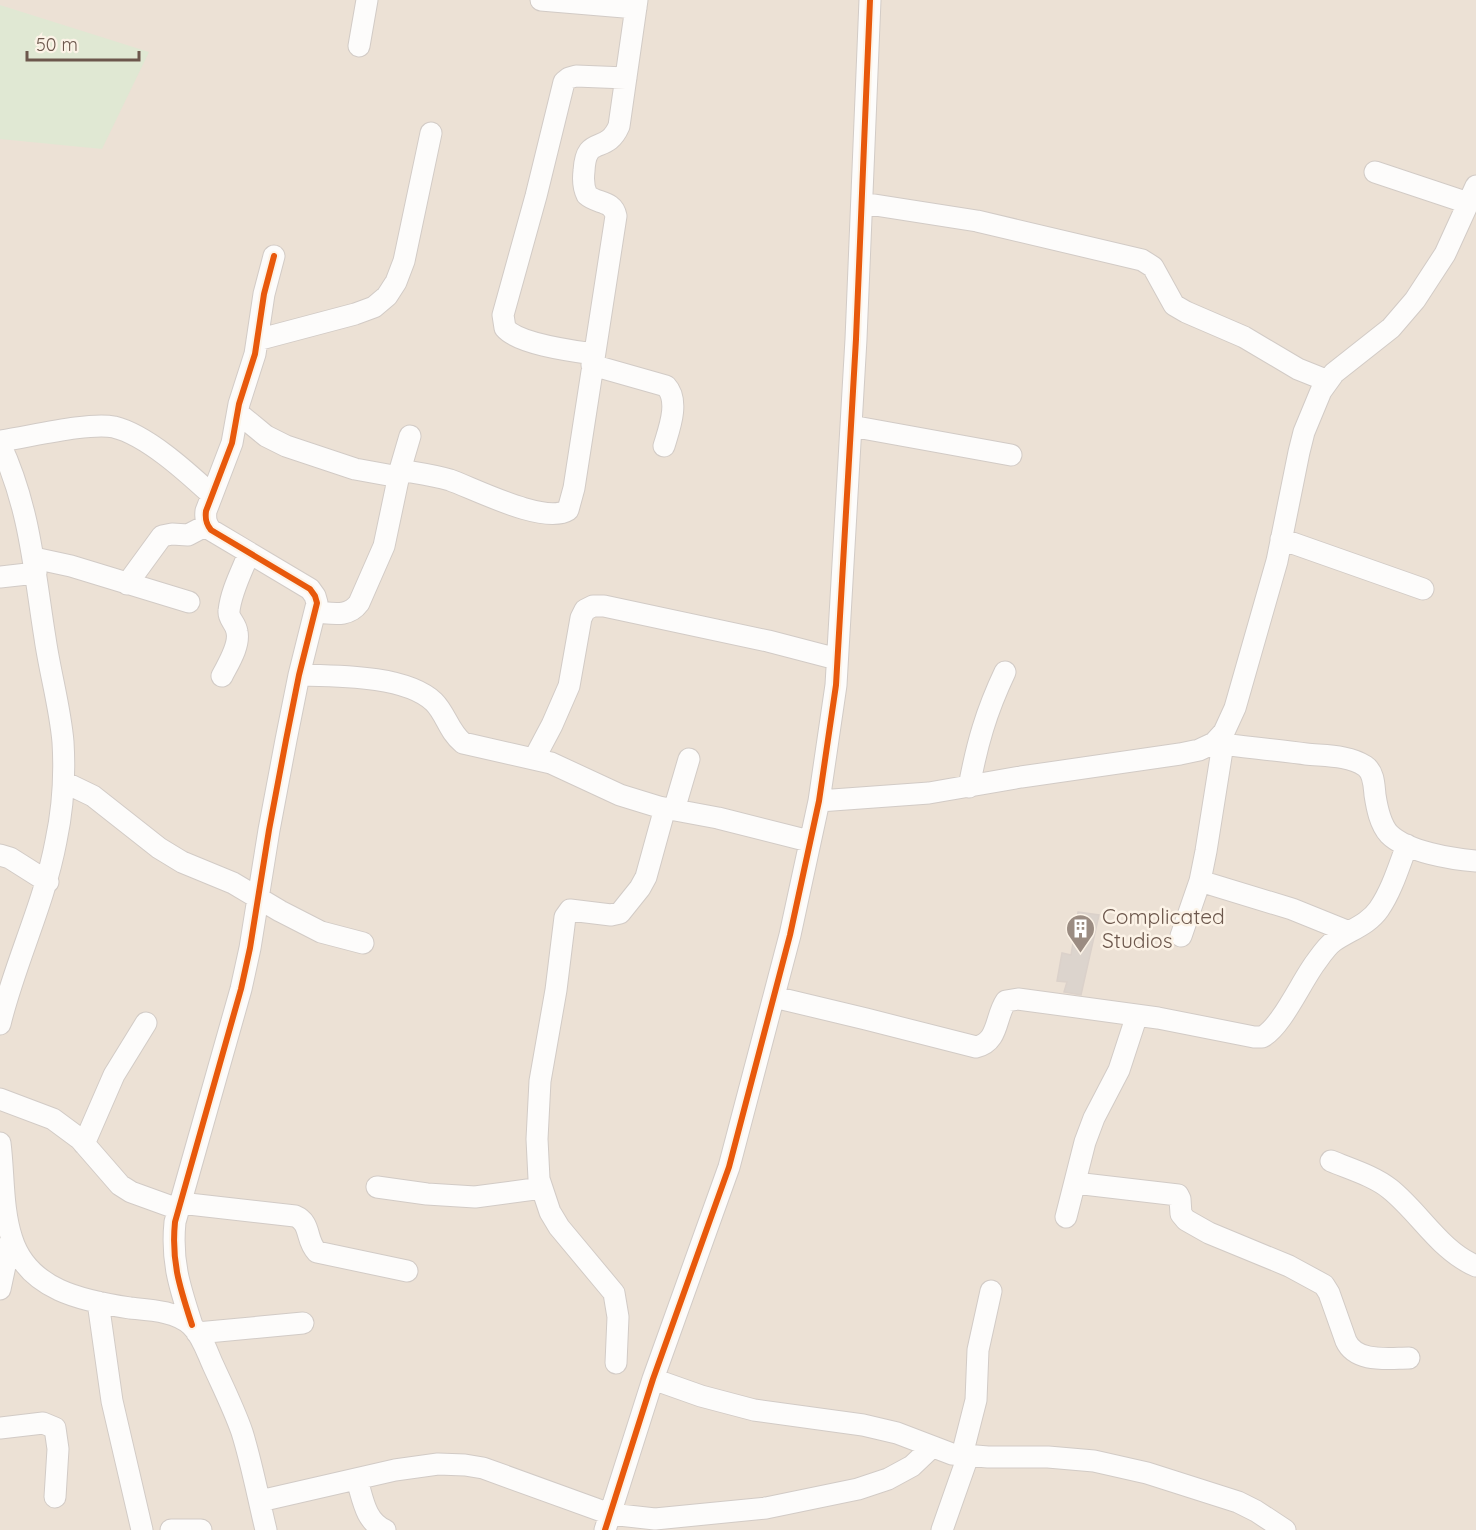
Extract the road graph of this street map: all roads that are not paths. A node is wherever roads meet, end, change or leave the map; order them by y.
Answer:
1 (367, 0) edge
2 (541, 0) edge
3 (870, 0) edge
4 (636, 4) edge
5 (359, 46) dead end
6 (626, 78) junction
7 (431, 133) dead end
8 (1375, 172) dead end
9 (1472, 195) edge
10 (862, 203) junction
11 (274, 256) dead end
12 (257, 340) junction
13 (593, 359) junction
14 (1328, 381) junction
15 (238, 413) junction
16 (851, 426) junction
17 (410, 436) dead end
18 (0, 442) edge
19 (664, 446) dead end
20 (1011, 455) dead end
21 (400, 473) junction
22 (212, 495) junction
23 (207, 525) junction
24 (1281, 539) junction
25 (249, 553) junction
26 (35, 566) junction
27 (0, 577) edge
28 (127, 584) junction
29 (1423, 589) dead end
30 (189, 602) dead end
31 (316, 612) junction
32 (837, 659) junction
33 (1005, 672) dead end
34 (299, 675) junction
35 (222, 676) dead end
36 (1219, 744) junction
37 (534, 759) junction
38 (689, 759) dead end
39 (64, 782) junction
40 (969, 787) junction
41 (819, 801) junction
42 (669, 809) junction
43 (810, 841) junction
44 (1407, 845) junction
45 (0, 855) edge
46 (1476, 861) edge
47 (1200, 881) junction
48 (48, 882) junction
49 (259, 899) junction
50 (1349, 932) junction
51 (1181, 936) dead end
52 (363, 943) dead end
53 (774, 998) junction
54 (1137, 1015) junction
55 (146, 1023) dead end
56 (0, 1024) edge
57 (0, 1099) edge
58 (0, 1143) edge
59 (84, 1144) junction
60 (1331, 1161) dead end
61 (1075, 1184) junction
62 (376, 1187) dead end
63 (542, 1188) junction
64 (179, 1206) junction
65 (1066, 1217) dead end
66 (11, 1238) junction
67 (1476, 1266) edge
68 (407, 1271) dead end
69 (0, 1289) edge
70 (991, 1291) dead end
71 (98, 1302) junction
72 (303, 1323) dead end
73 (195, 1329) junction
74 (1409, 1358) dead end
75 (616, 1363) dead end
76 (653, 1379) junction
77 (0, 1428) edge
78 (932, 1447) junction
79 (965, 1456) junction
80 (357, 1480) junction
81 (55, 1497) dead end
82 (260, 1501) junction
83 (608, 1522) edge
84 (142, 1530) edge
85 (171, 1530) edge
86 (201, 1530) edge
87 (266, 1530) edge
88 (385, 1530) edge
89 (942, 1530) edge
90 (1285, 1530) edge

1 - 5 street
2 - 4 street
3 - 10 street
4 - 6 street
6 - 13 street
6 - 13 street
7 - 12 street
8 - 9 street
9 - 14 street
10 - 14 street
10 - 16 street
11 - 12 street
12 - 15 street
13 - 19 street
13 - 21 street
14 - 24 street
15 - 21 street
15 - 22 street
16 - 20 street
16 - 32 street
17 - 21 street
18 - 22 street
18 - 26 street
21 - 31 street
22 - 23 street
23 - 25 street
23 - 28 street
24 - 29 street
24 - 36 street
25 - 31 street
25 - 35 street
26 - 27 street
26 - 28 street
26 - 39 street
28 - 30 street
31 - 34 street
32 - 37 street
32 - 41 street
33 - 40 street
34 - 37 street
34 - 49 street
36 - 40 street
36 - 44 street
36 - 47 street
37 - 42 street
38 - 42 street
39 - 48 street
39 - 49 street
40 - 41 street
41 - 43 street
42 - 43 street
42 - 63 street
43 - 53 street
44 - 46 street
44 - 50 street
45 - 48 street
47 - 50 street
47 - 51 street
48 - 56 street
49 - 52 street
49 - 64 street
50 - 54 street
53 - 54 street
53 - 76 street
54 - 61 street
55 - 59 street
57 - 59 street
58 - 66 street
59 - 64 street
60 - 67 street
61 - 65 street
61 - 74 street
62 - 63 street
63 - 75 street
64 - 68 street
64 - 73 street
66 - 69 street
66 - 71 street
70 - 79 street
71 - 73 street
71 - 84 street
72 - 73 street
73 - 82 street
76 - 78 street
76 - 83 street
77 - 81 street
78 - 79 street
78 - 83 street
79 - 89 street
79 - 90 street
80 - 82 street
80 - 83 street
80 - 88 street
82 - 87 street
85 - 86 street

